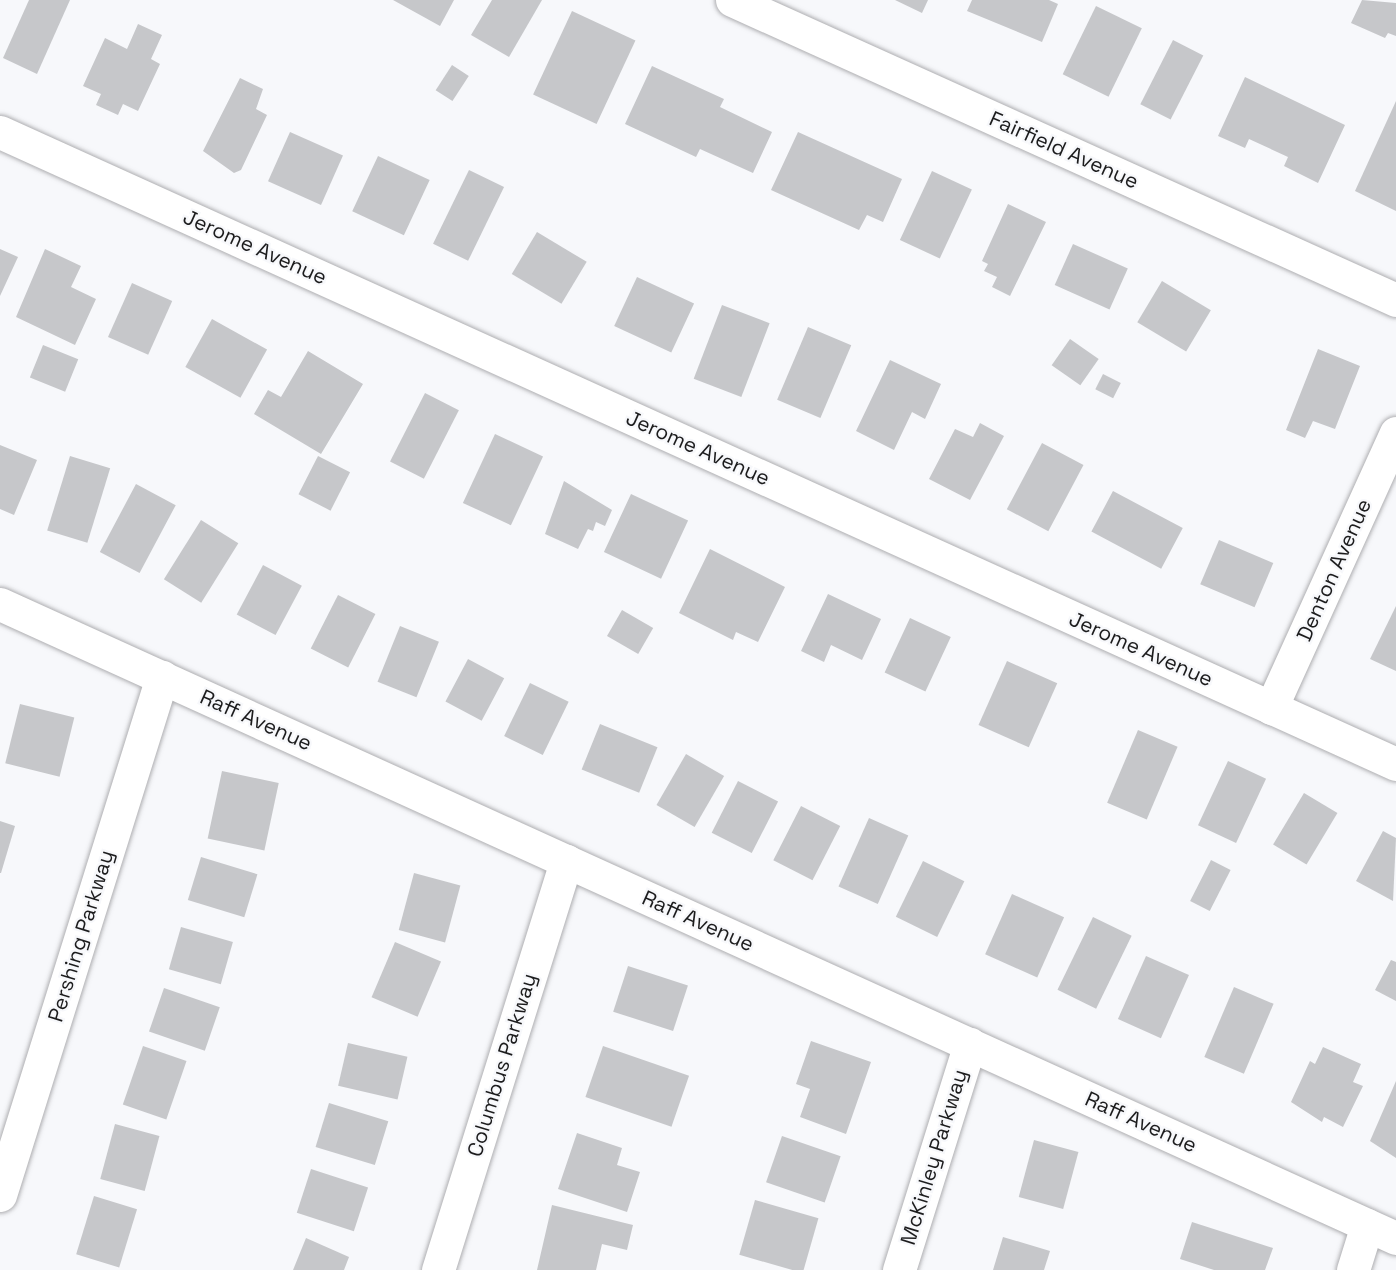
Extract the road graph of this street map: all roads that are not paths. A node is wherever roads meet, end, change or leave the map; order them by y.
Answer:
1 (732, 0) edge
2 (0, 132) edge
3 (1396, 300) edge
4 (1396, 433) edge
5 (0, 604) edge
6 (162, 677) junction
7 (1271, 708) junction
8 (1396, 764) edge
9 (566, 861) junction
10 (970, 1044) junction
11 (0, 1196) edge
12 (1366, 1225) junction
13 (1396, 1238) edge
14 (438, 1270) edge
15 (899, 1270) edge
16 (1353, 1270) edge

1 - 3 street, Fairfield Avenue
2 - 7 street, Jerome Avenue
4 - 7 street, Denton Avenue
5 - 6 street, Raff Avenue
6 - 9 street, Raff Avenue
6 - 11 street, Pershing Parkway
7 - 8 street, Jerome Avenue
9 - 10 street, Raff Avenue
9 - 14 street, Columbus Parkway
10 - 12 street, Raff Avenue
10 - 15 street, McKinley Parkway
12 - 13 street, Raff Avenue
12 - 16 street

